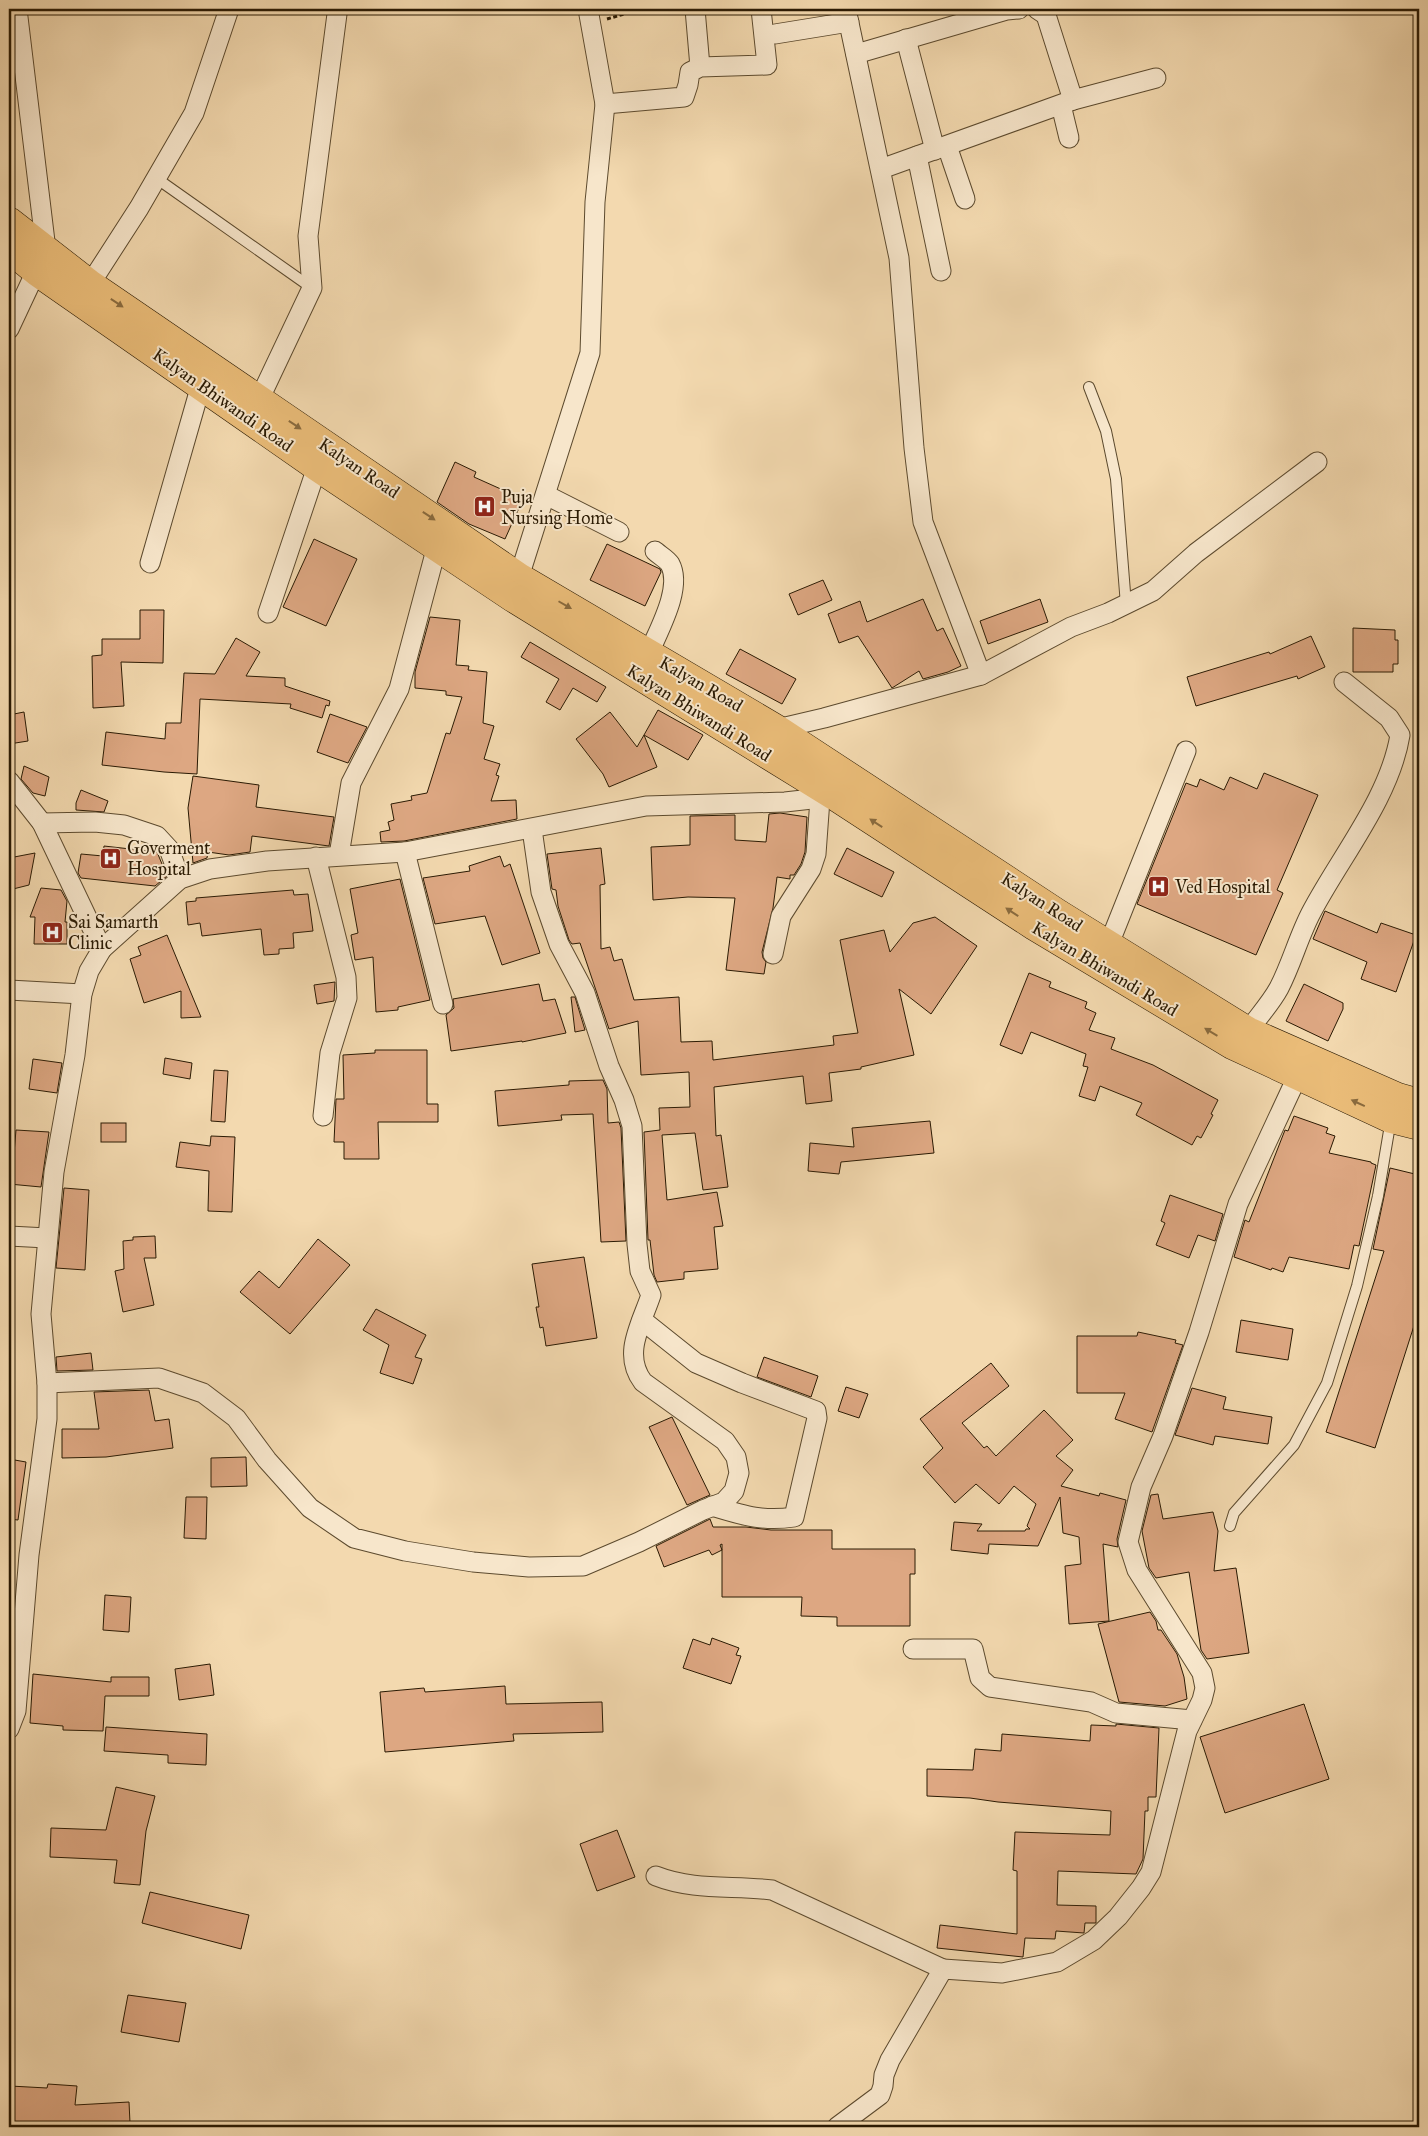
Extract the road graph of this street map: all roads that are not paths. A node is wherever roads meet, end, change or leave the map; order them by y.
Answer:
1 (17, 9) edge
2 (229, 9) edge
3 (588, 9) edge
4 (695, 9) edge
5 (762, 9) edge
6 (1018, 9) edge
7 (1037, 9) edge
8 (337, 14) dead end
9 (848, 15) edge
10 (775, 34) dead end
11 (906, 39) junction
12 (15, 53) edge
13 (856, 54) junction
14 (700, 67) junction
15 (1156, 78) dead end
16 (1067, 103) junction
17 (605, 104) junction
18 (1070, 138) dead end
19 (941, 148) junction
20 (917, 156) junction
21 (881, 170) junction
22 (156, 178) junction
23 (964, 199) dead end
24 (9, 221) edge
25 (9, 248) edge
26 (42, 261) junction
27 (941, 271) dead end
28 (90, 284) junction
29 (312, 288) junction
30 (9, 329) edge
31 (201, 385) junction
32 (1089, 387) dead end
33 (259, 400) junction
34 (1317, 462) dead end
35 (317, 466) junction
36 (546, 495) junction
37 (619, 532) dead end
38 (436, 546) junction
39 (655, 551) dead end
40 (150, 563) dead end
41 (519, 577) junction
42 (1126, 605) junction
43 (268, 613) dead end
44 (649, 654) junction
45 (981, 675) junction
46 (1344, 682) dead end
47 (777, 729) junction
48 (1186, 751) dead end
49 (9, 781) edge
50 (864, 787) junction
51 (828, 798) junction
52 (42, 823) junction
53 (532, 829) junction
54 (405, 852) junction
55 (339, 855) junction
56 (316, 857) junction
57 (180, 879) junction
58 (1108, 944) junction
59 (102, 949) junction
60 (773, 954) dead end
61 (9, 990) edge
62 (82, 994) junction
63 (443, 1004) dead end
64 (1248, 1030) junction
65 (1298, 1075) junction
66 (1419, 1103) edge
67 (323, 1116) dead end
68 (1391, 1118) junction
69 (1419, 1126) edge
70 (9, 1236) edge
71 (47, 1238) junction
72 (642, 1320) junction
73 (47, 1383) junction
74 (712, 1506) junction
75 (1230, 1526) dead end
76 (913, 1649) dead end
77 (1192, 1720) junction
78 (9, 1730) edge
79 (656, 1876) dead end
80 (943, 1969) junction
81 (837, 2127) edge

1 - 12 street
2 - 22 street
3 - 17 street
4 - 14 street
5 - 14 street
6 - 11 street
7 - 16 street
8 - 29 street
9 - 10 street
9 - 13 street
11 - 13 street
11 - 19 street
12 - 26 street
13 - 21 street
14 - 17 street
15 - 16 street
16 - 18 street
16 - 19 street
17 - 36 street
19 - 20 street
19 - 23 street
20 - 21 street
20 - 27 street
21 - 45 street
22 - 28 street
22 - 29 lane
24 - 26 highway, Kalyan Road
25 - 26 highway, Kalyan Bhiwandi Road
26 - 28 highway, Kalyan Road
26 - 30 street
26 - 31 highway, Kalyan Bhiwandi Road
28 -> 33 highway, Kalyan Road
29 - 33 street
31 - 35 highway, Kalyan Bhiwandi Road
31 - 40 street
32 - 42 lane
33 -> 41 highway, Kalyan Road
34 - 42 street
35 - 38 highway, Kalyan Bhiwandi Road
35 - 43 street
36 - 37 street
36 - 41 street
38 - 51 highway, Kalyan Bhiwandi Road
38 - 55 street
39 - 44 street
41 -> 44 highway, Kalyan Road
42 - 45 street
44 - 47 highway, Kalyan Road
45 - 47 street
46 - 64 street
47 - 50 highway, Kalyan Road
48 - 58 street
49 - 52 street
50 - 51 street
50 - 58 highway, Kalyan Road
51 - 53 street
51 - 60 street
65 -> 51 highway, Kalyan Bhiwandi Road
52 - 57 street
52 - 59 street
53 - 54 street
53 - 72 street
54 - 55 street
54 - 63 street
55 - 56 street
56 - 57 street
56 - 67 street
57 - 59 street
58 - 64 highway, Kalyan Road
59 - 62 street
61 - 62 street
62 - 71 street
64 - 66 highway, Kalyan Road
68 -> 65 highway, Kalyan Bhiwandi Road
65 - 77 street
68 - 69 highway, Kalyan Bhiwandi Road
68 - 75 lane
70 - 71 street
71 - 73 street
72 - 74 street
72 - 74 street
73 - 74 street
73 - 78 street
76 - 77 street
77 - 80 street
79 - 80 street
80 - 81 street

